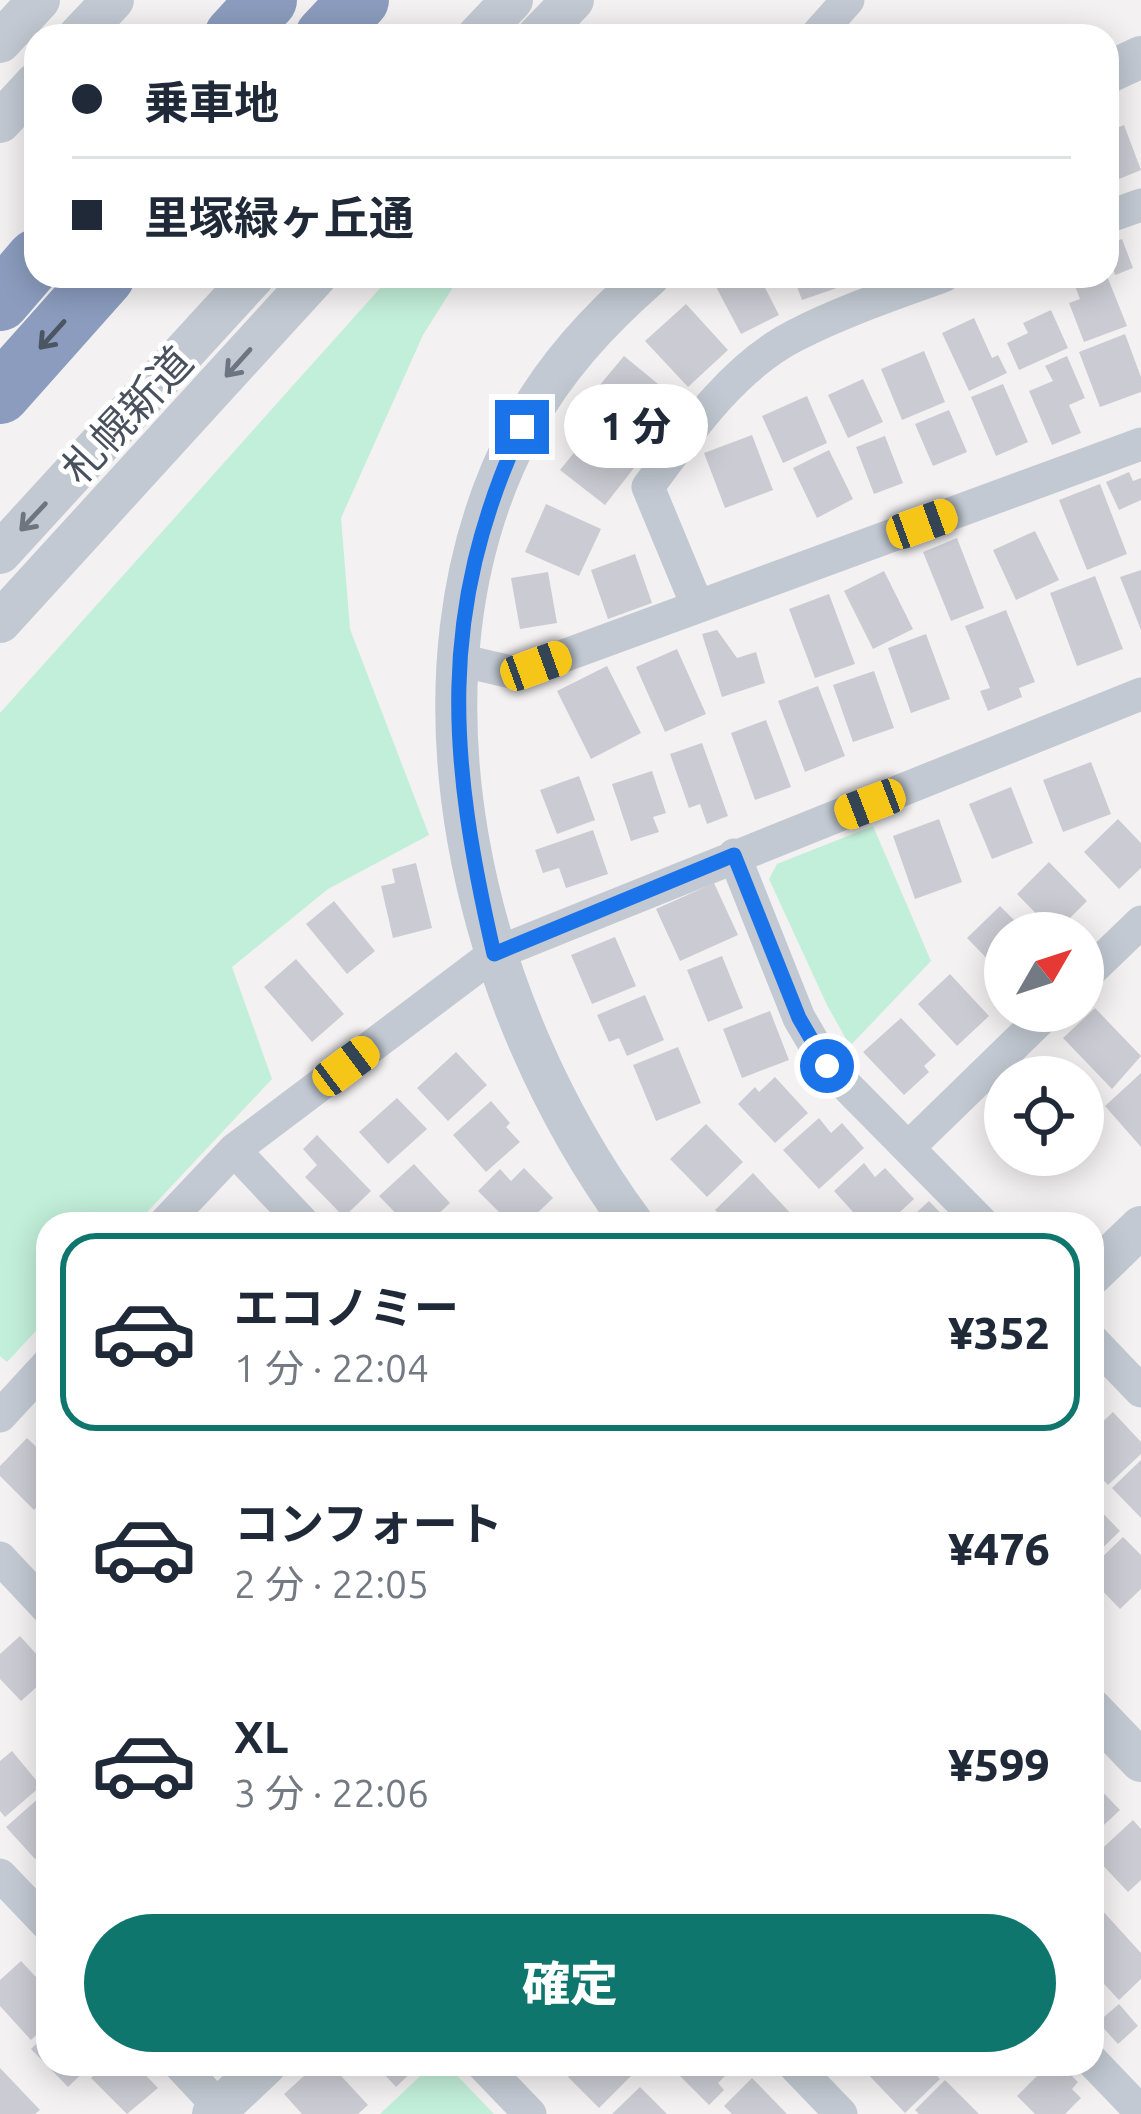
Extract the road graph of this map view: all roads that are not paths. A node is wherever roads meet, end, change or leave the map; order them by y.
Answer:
1 (39, 0) edge
2 (112, 0) edge
3 (267, 0) edge
4 (359, 0) edge
5 (512, 0) edge
6 (573, 0) edge
7 (848, 0) edge
8 (91, 24) edge
9 (245, 24) edge
10 (336, 24) edge
11 (489, 24) edge
12 (550, 24) edge
13 (827, 24) edge
14 (0, 42) edge
15 (24, 96) edge
16 (0, 122) edge
17 (24, 273) edge
18 (94, 288) edge
19 (243, 288) edge
20 (305, 288) edge
21 (637, 288) edge
22 (913, 288) edge
23 (0, 301) edge
24 (0, 394) edge
25 (1141, 443) edge
26 (0, 554) edge
27 (697, 605) junction
28 (0, 622) edge
29 (459, 660) junction
30 (1141, 694) edge
31 (734, 855) junction
32 (1141, 922) edge
33 (494, 954) junction
34 (1104, 958) edge
35 (1027, 1032) edge
36 (910, 1146) junction
37 (234, 1150) junction
38 (175, 1212) edge
39 (293, 1212) edge
40 (624, 1212) edge
41 (971, 1212) edge
42 (1141, 1227) edge
43 (1104, 1262) edge
44 (1104, 1352) edge
45 (36, 1377) edge
46 (1141, 1391) edge
47 (0, 1416) edge
48 (0, 1558) edge
49 (36, 1596) edge
50 (1104, 1722) edge
51 (1141, 1761) edge
52 (0, 1875) edge
53 (36, 1905) edge
54 (1104, 2073) edge
55 (188, 2076) edge
56 (253, 2076) edge
57 (494, 2076) edge
58 (805, 2076) edge
59 (216, 2111) edge
60 (1141, 2112) edge
61 (530, 2114) edge
62 (841, 2114) edge

1 - 14 street
2 - 8 street
3 - 9 highway
4 - 10 highway
5 - 11 street
6 - 12 street
7 - 13 street
15 - 16 street
17 - 23 highway
18 -> 24 highway
19 -> 26 street, 札幌新道
20 -> 28 street
21 - 29 street
22 - 27 street
25 - 27 street
27 - 29 street
29 - 33 street
30 - 31 street
31 - 33 street
31 - 36 street
32 - 34 street
33 - 37 street
33 - 40 street
35 - 36 street
36 - 41 street
37 - 38 street
37 - 39 street
42 - 43 street
44 - 46 street
45 - 47 street
48 - 49 street
50 - 51 street
52 - 53 street
54 - 60 street
55 - 59 street
56 - 59 street
57 - 61 street
58 - 62 street

